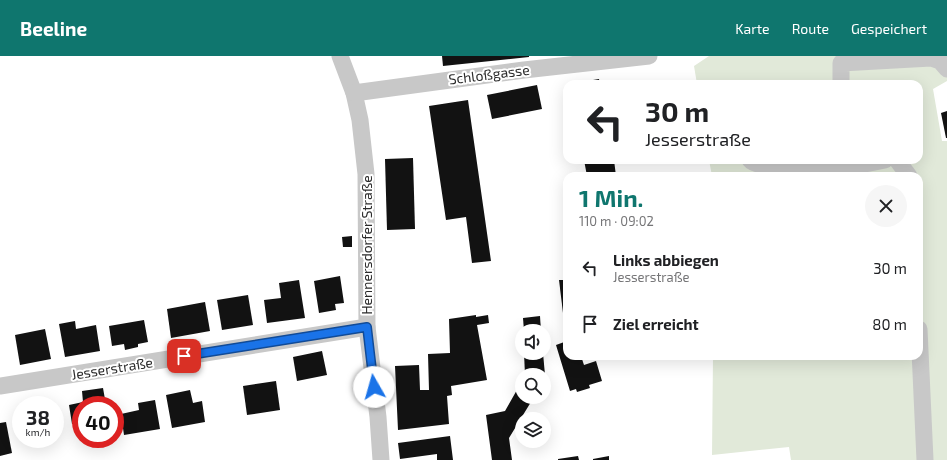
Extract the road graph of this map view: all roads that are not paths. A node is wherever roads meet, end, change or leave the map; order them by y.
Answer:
1 (340, 56) edge
2 (649, 56) edge
3 (947, 69) edge
4 (842, 80) edge
5 (354, 93) junction
6 (861, 164) edge
7 (754, 167) edge
8 (843, 167) edge
9 (367, 327) junction
10 (920, 360) edge
11 (0, 386) edge
12 (380, 460) edge
13 (925, 460) edge

1 - 5 street, Hennersdorfer Straße
2 - 5 street, Schloßgasse
3 - 4 street
5 - 9 street, Hennersdorfer Straße
6 - 8 street
7 - 8 street
9 - 11 street, Jesserstraße
9 - 12 street, Hennersdorfer Straße
10 - 13 street

